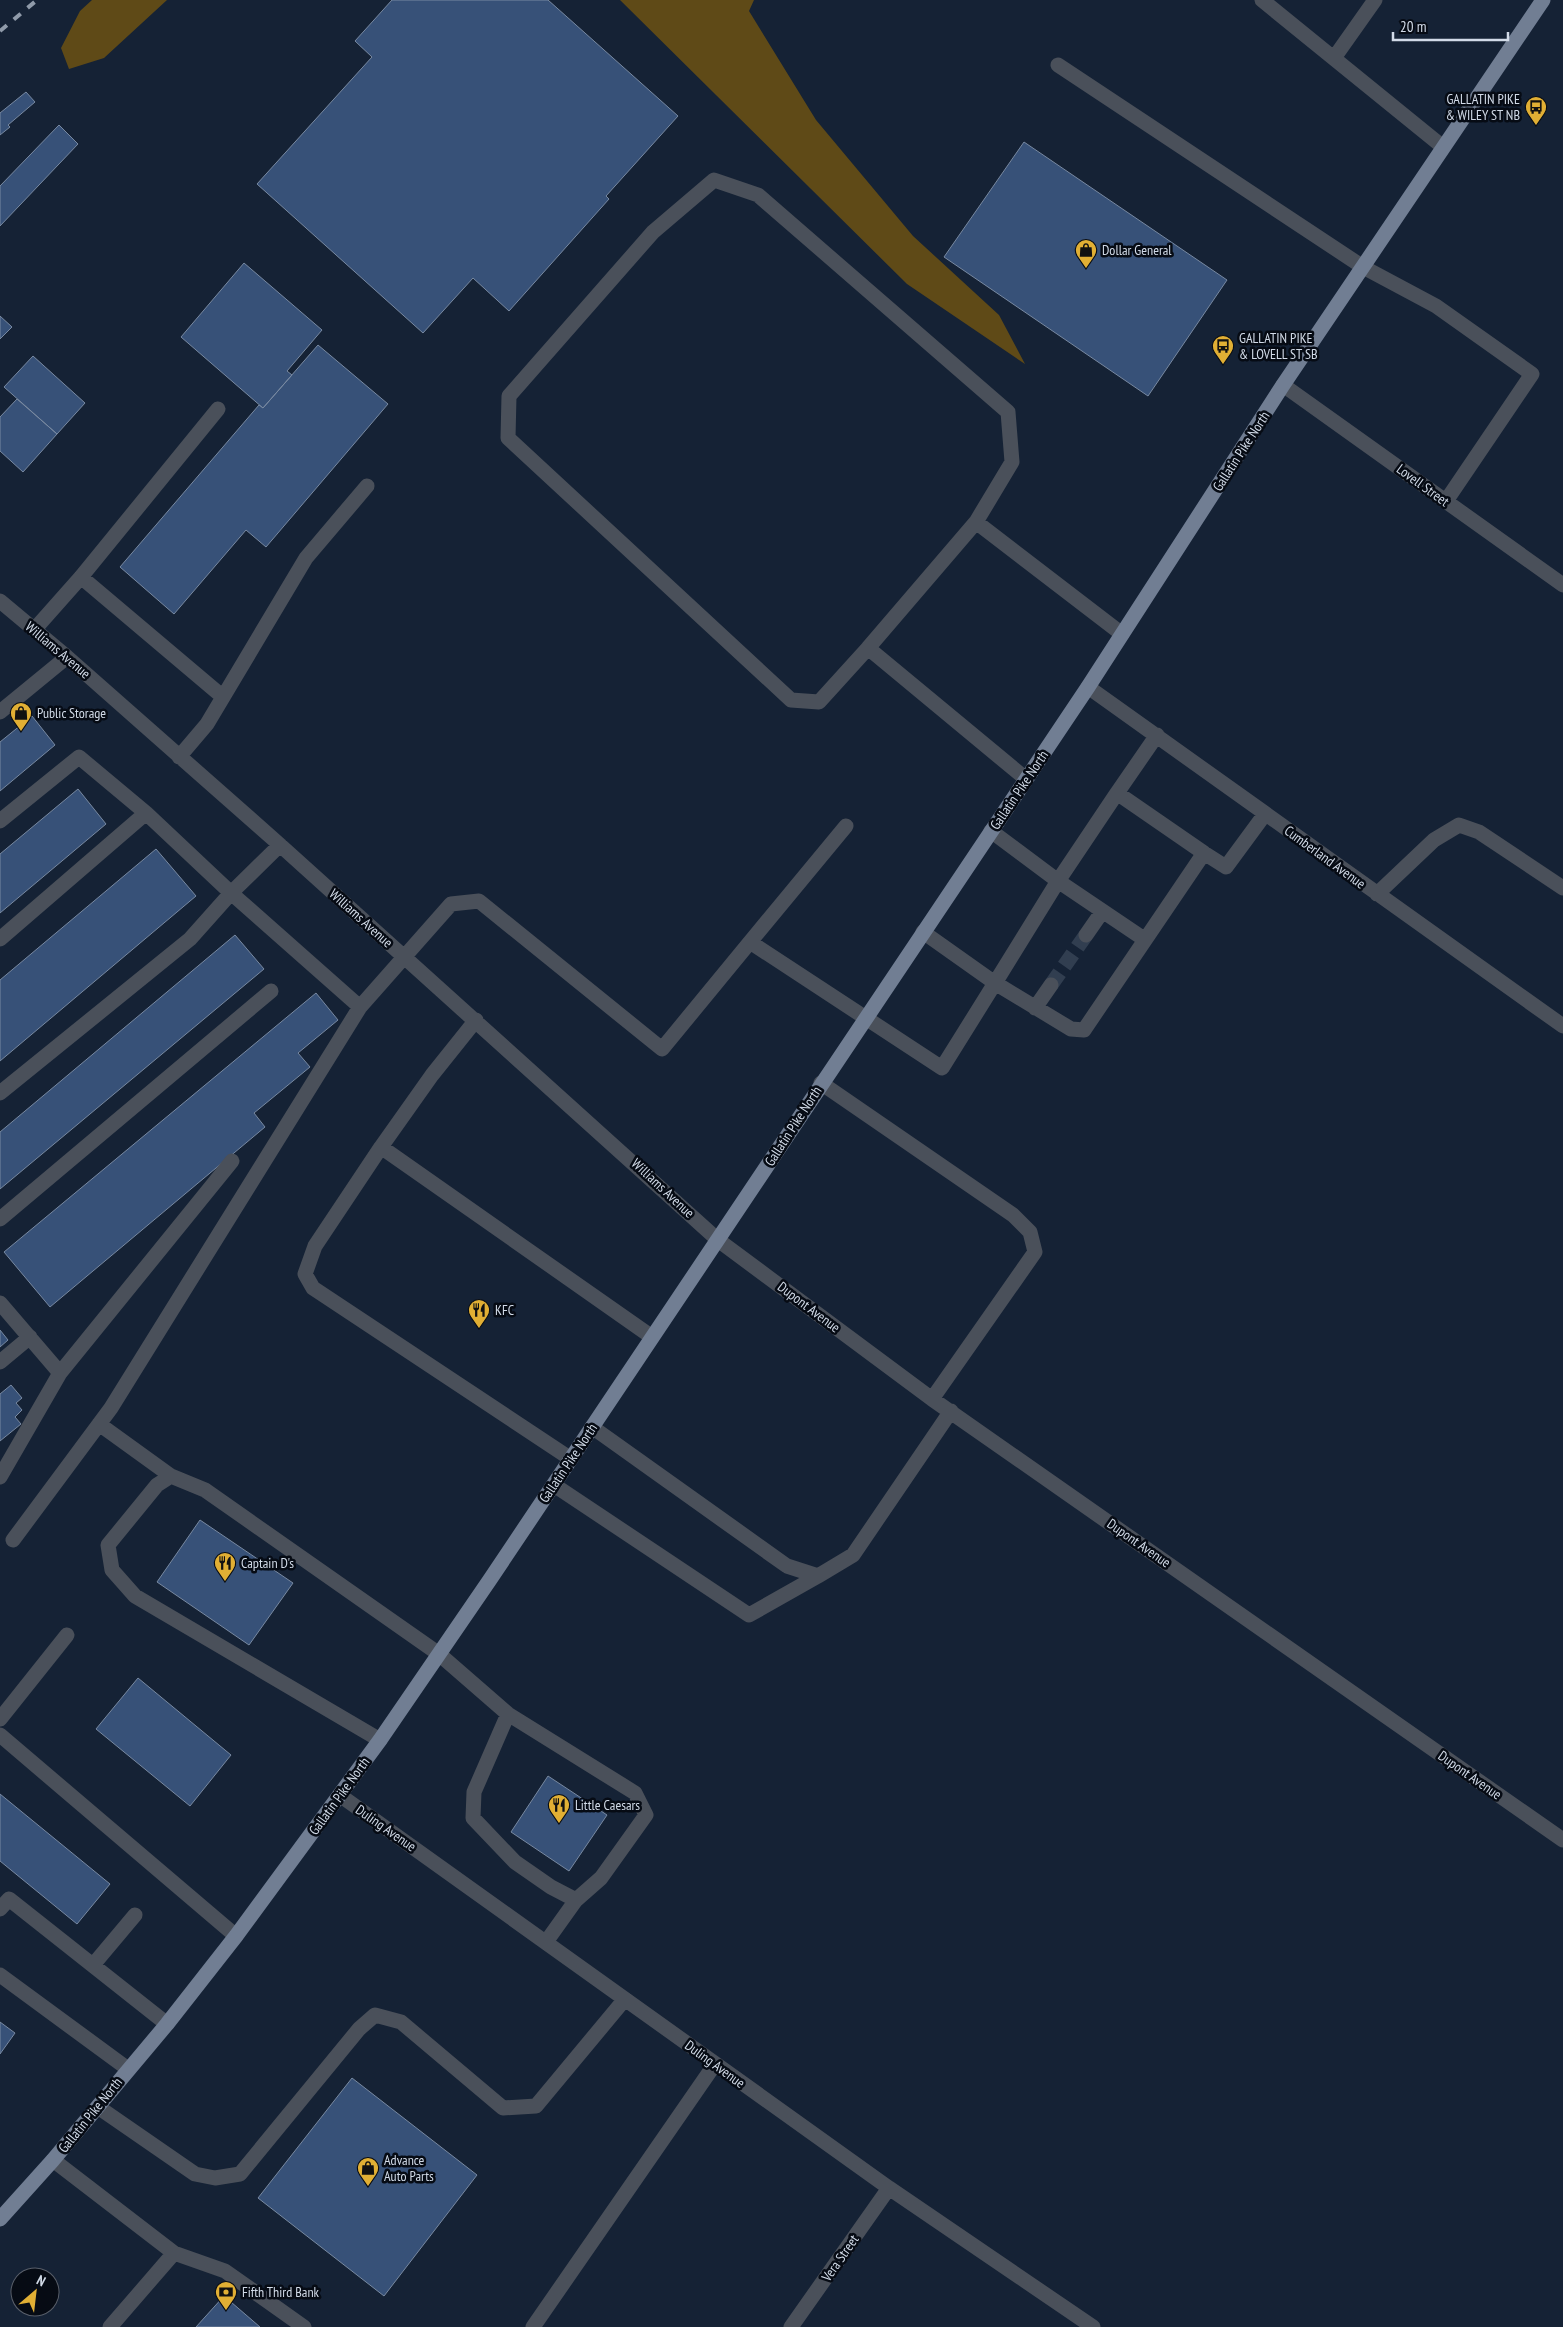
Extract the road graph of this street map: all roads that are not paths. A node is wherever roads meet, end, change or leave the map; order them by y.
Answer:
1 (1262, 0) edge
2 (1375, 0) edge
3 (1542, 0) edge
4 (1334, 58) junction
5 (1058, 65) dead end
6 (1443, 148) junction
7 (1363, 267) junction
8 (1284, 385) junction
9 (218, 409) dead end
10 (366, 486) dead end
11 (1446, 502) junction
12 (976, 522) junction
13 (81, 577) junction
14 (1563, 585) edge
15 (0, 601) edge
16 (34, 630) junction
17 (1122, 634) junction
18 (868, 648) junction
19 (67, 657) junction
20 (1088, 687) junction
21 (224, 697) junction
22 (0, 712) edge
23 (1156, 735) junction
24 (179, 757) junction
25 (1026, 779) junction
26 (1117, 793) junction
27 (146, 813) junction
28 (1265, 814) junction
29 (0, 821) edge
30 (846, 826) dead end
31 (991, 831) junction
32 (280, 844) junction
33 (1204, 853) junction
34 (1058, 881) junction
35 (1563, 888) edge
36 (231, 894) junction
37 (1377, 894) junction
38 (1102, 912) junction
39 (923, 932) junction
40 (1086, 935) tunnel mouth
41 (0, 939) edge
42 (1144, 939) junction
43 (750, 942) junction
44 (405, 958) junction
45 (995, 983) junction
46 (1051, 985) tunnel mouth
47 (271, 991) dead end
48 (360, 1008) junction
49 (1035, 1008) junction
50 (865, 1019) junction
51 (476, 1020) junction
52 (1563, 1026) edge
53 (822, 1083) junction
54 (0, 1092) edge
55 (381, 1147) junction
56 (232, 1161) dead end
57 (0, 1219) edge
58 (718, 1240) junction
59 (0, 1303) edge
60 (652, 1336) junction
61 (30, 1337) junction
62 (0, 1362) edge
63 (60, 1373) junction
64 (932, 1398) junction
65 (951, 1411) junction
66 (99, 1424) junction
67 (592, 1427) junction
68 (571, 1459) junction
69 (171, 1476) junction
70 (0, 1478) edge
71 (554, 1485) junction
72 (13, 1540) dead end
73 (818, 1576) junction
74 (67, 1635) dead end
75 (439, 1654) junction
76 (508, 1714) junction
77 (0, 1719) edge
78 (0, 1736) edge
79 (380, 1740) junction
80 (340, 1796) junction
81 (1563, 1840) edge
82 (576, 1900) junction
83 (0, 1910) edge
84 (135, 1915) dead end
85 (236, 1936) junction
86 (546, 1942) junction
87 (93, 1965) junction
88 (0, 1975) edge
89 (625, 1999) junction
90 (167, 2024) junction
91 (716, 2064) junction
92 (128, 2069) junction
93 (98, 2106) junction
94 (53, 2160) junction
95 (889, 2188) junction
96 (0, 2219) edge
97 (174, 2253) junction
98 (110, 2327) edge
99 (304, 2327) edge
100 (533, 2327) edge
101 (791, 2327) edge
102 (1093, 2327) edge

1 - 4 street
2 - 4 street
3 - 6 main road, Gallatin Pike North
4 - 6 street
5 - 7 street
6 - 7 main road, Gallatin Pike North
7 - 8 main road, Gallatin Pike North
7 - 11 street
8 - 11 street, Lovell Street
8 - 17 main road, Gallatin Pike North
9 - 13 street
10 - 21 street
11 - 14 street, Lovell Street
12 - 17 street
12 - 18 street
12 - 18 street
13 - 16 street
13 - 21 street
15 - 16 street, Williams Avenue
16 - 19 street, Williams Avenue
17 - 20 main road, Gallatin Pike North
18 - 25 street
19 - 22 street
19 - 24 street, Williams Avenue
20 - 23 street, Cumberland Avenue
20 - 25 main road, Gallatin Pike North
21 - 24 street
23 - 26 street
23 - 28 street, Cumberland Avenue
24 - 32 street, Williams Avenue
25 - 31 main road, Gallatin Pike North
26 - 33 street
26 - 34 street
27 - 29 street
27 - 36 street
27 - 41 street
28 - 33 street
28 - 37 street, Cumberland Avenue
30 - 43 street
31 - 34 street
31 - 39 main road, Gallatin Pike North
32 - 36 street
32 - 44 street, Williams Avenue
33 - 42 street
34 - 38 street
34 - 45 street
35 - 37 street
36 - 48 street
36 - 54 street
37 - 52 street, Cumberland Avenue
38 - 40 street
38 - 42 street
39 - 45 street
39 - 50 main road, Gallatin Pike North
42 - 49 street
43 - 44 street
43 - 50 street
44 - 48 street
44 - 51 street, Williams Avenue
45 - 49 street
45 - 50 street
46 - 49 street
47 - 57 street
48 - 66 street
50 - 53 main road, Gallatin Pike North
51 - 55 street
51 - 58 street, Williams Avenue
53 - 58 main road, Gallatin Pike North
53 - 64 street
55 - 60 street
55 - 68 street
56 - 63 street
58 - 60 main road, Gallatin Pike North
58 - 64 street, Dupont Avenue
59 - 61 street
60 - 67 main road, Gallatin Pike North
61 - 62 street
61 - 63 street
63 - 70 street
64 - 65 street, Dupont Avenue
65 - 73 street
65 - 81 street, Dupont Avenue
66 - 69 street
66 - 72 street
67 - 68 main road, Gallatin Pike North
67 - 73 street
68 - 71 main road, Gallatin Pike North
69 - 75 street
69 - 79 street
71 - 73 street
71 - 75 main road, Gallatin Pike North
74 - 77 street
75 - 76 street
75 - 79 main road, Gallatin Pike North
76 - 82 street
76 - 82 street
78 - 85 street
79 - 80 main road, Gallatin Pike North
80 - 85 main road, Gallatin Pike North
80 - 86 street, Duling Avenue
82 - 86 street
83 - 87 street
84 - 87 street
85 - 90 main road, Gallatin Pike North
86 - 89 street, Duling Avenue
87 - 90 street
88 - 92 street
89 - 91 street, Duling Avenue
89 - 93 street
90 - 92 main road, Gallatin Pike North
91 - 95 street, Duling Avenue
91 - 100 street
92 - 93 main road, Gallatin Pike North
93 - 94 main road, Gallatin Pike North
94 - 96 main road, Gallatin Pike North
94 - 97 street
95 - 101 street, Vera Street
95 - 102 street, Duling Avenue
97 - 98 street
97 - 99 street

